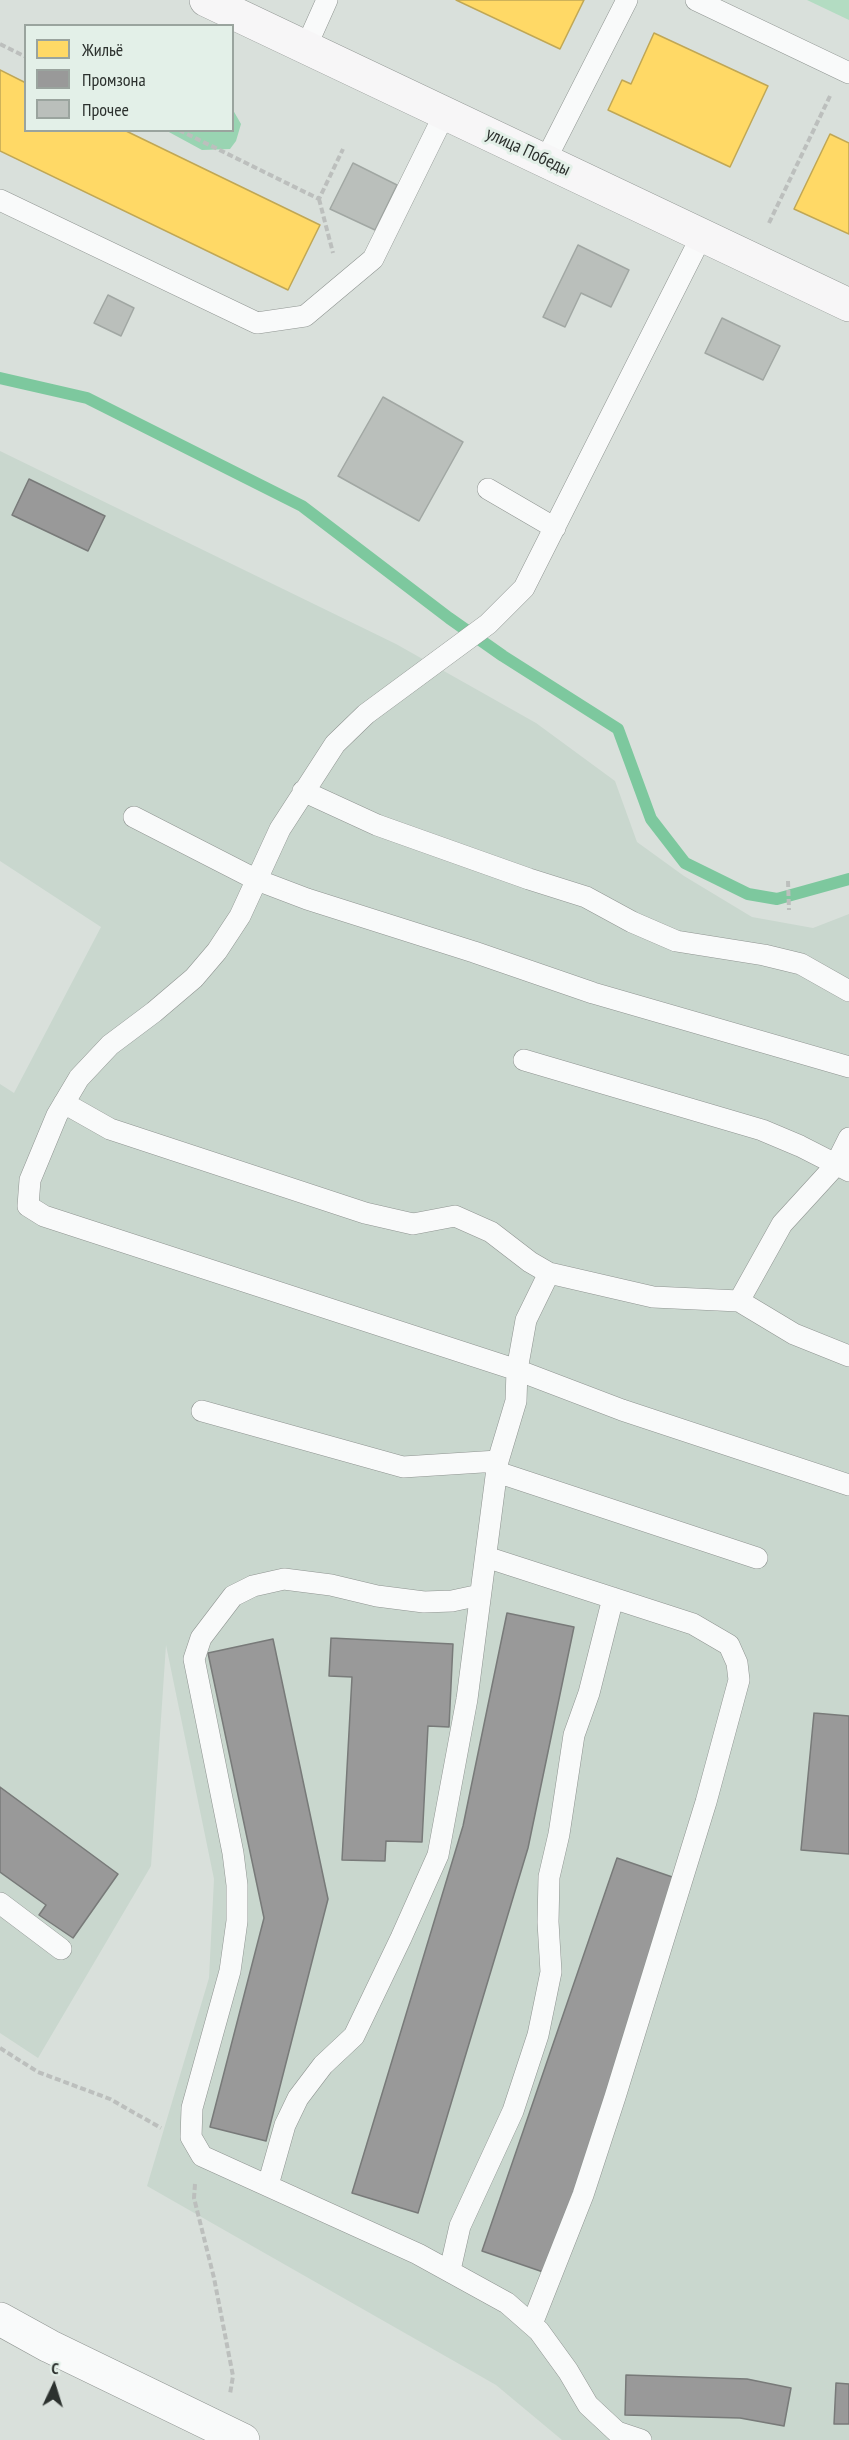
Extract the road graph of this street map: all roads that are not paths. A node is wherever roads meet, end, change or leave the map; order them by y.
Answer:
1 (206, 0) edge
2 (327, 0) edge
3 (627, 0) edge
4 (696, 0) edge
5 (306, 47) junction
6 (846, 71) edge
7 (445, 113) junction
8 (546, 161) junction
9 (0, 200) edge
10 (702, 235) junction
11 (849, 305) edge
12 (488, 489) dead end
13 (555, 528) junction
14 (303, 791) junction
15 (134, 817) dead end
16 (256, 880) junction
17 (849, 991) edge
18 (524, 1060) dead end
19 (849, 1066) edge
20 (64, 1103) junction
21 (849, 1138) edge
22 (842, 1169) edge
23 (549, 1273) junction
24 (738, 1301) junction
25 (849, 1356) edge
26 (517, 1370) junction
27 (202, 1411) dead end
28 (497, 1466) junction
29 (849, 1485) edge
30 (486, 1557) junction
31 (757, 1558) dead end
32 (480, 1595) junction
33 (613, 1598) junction
34 (0, 1903) edge
35 (61, 1948) dead end
36 (268, 2186) junction
37 (450, 2270) junction
38 (0, 2319) edge
39 (532, 2324) junction
40 (234, 2435) edge
41 (641, 2440) edge

1 - 5 street, улица Победы
2 - 5 lane
3 - 8 lane
4 - 6 lane
5 - 7 street, улица Победы
7 - 8 street, улица Победы
7 - 9 lane
8 - 10 street, улица Победы
10 - 11 street, улица Победы
10 - 13 lane
12 - 13 lane
13 - 14 lane
14 - 16 lane
14 - 17 lane
15 - 16 lane
16 - 19 lane
16 - 20 lane
18 - 22 lane
20 - 23 lane
20 - 26 lane
21 - 22 lane
22 - 24 lane
23 - 24 lane
23 - 26 lane
24 - 25 lane
26 - 28 lane
26 - 29 lane
27 - 28 lane
28 - 30 lane
28 - 31 lane
30 - 32 lane
30 - 33 lane
32 - 36 lane
32 - 36 lane
33 - 37 lane
33 - 39 lane
34 - 35 lane
36 - 37 lane
37 - 39 lane
38 - 40 street
39 - 41 lane

